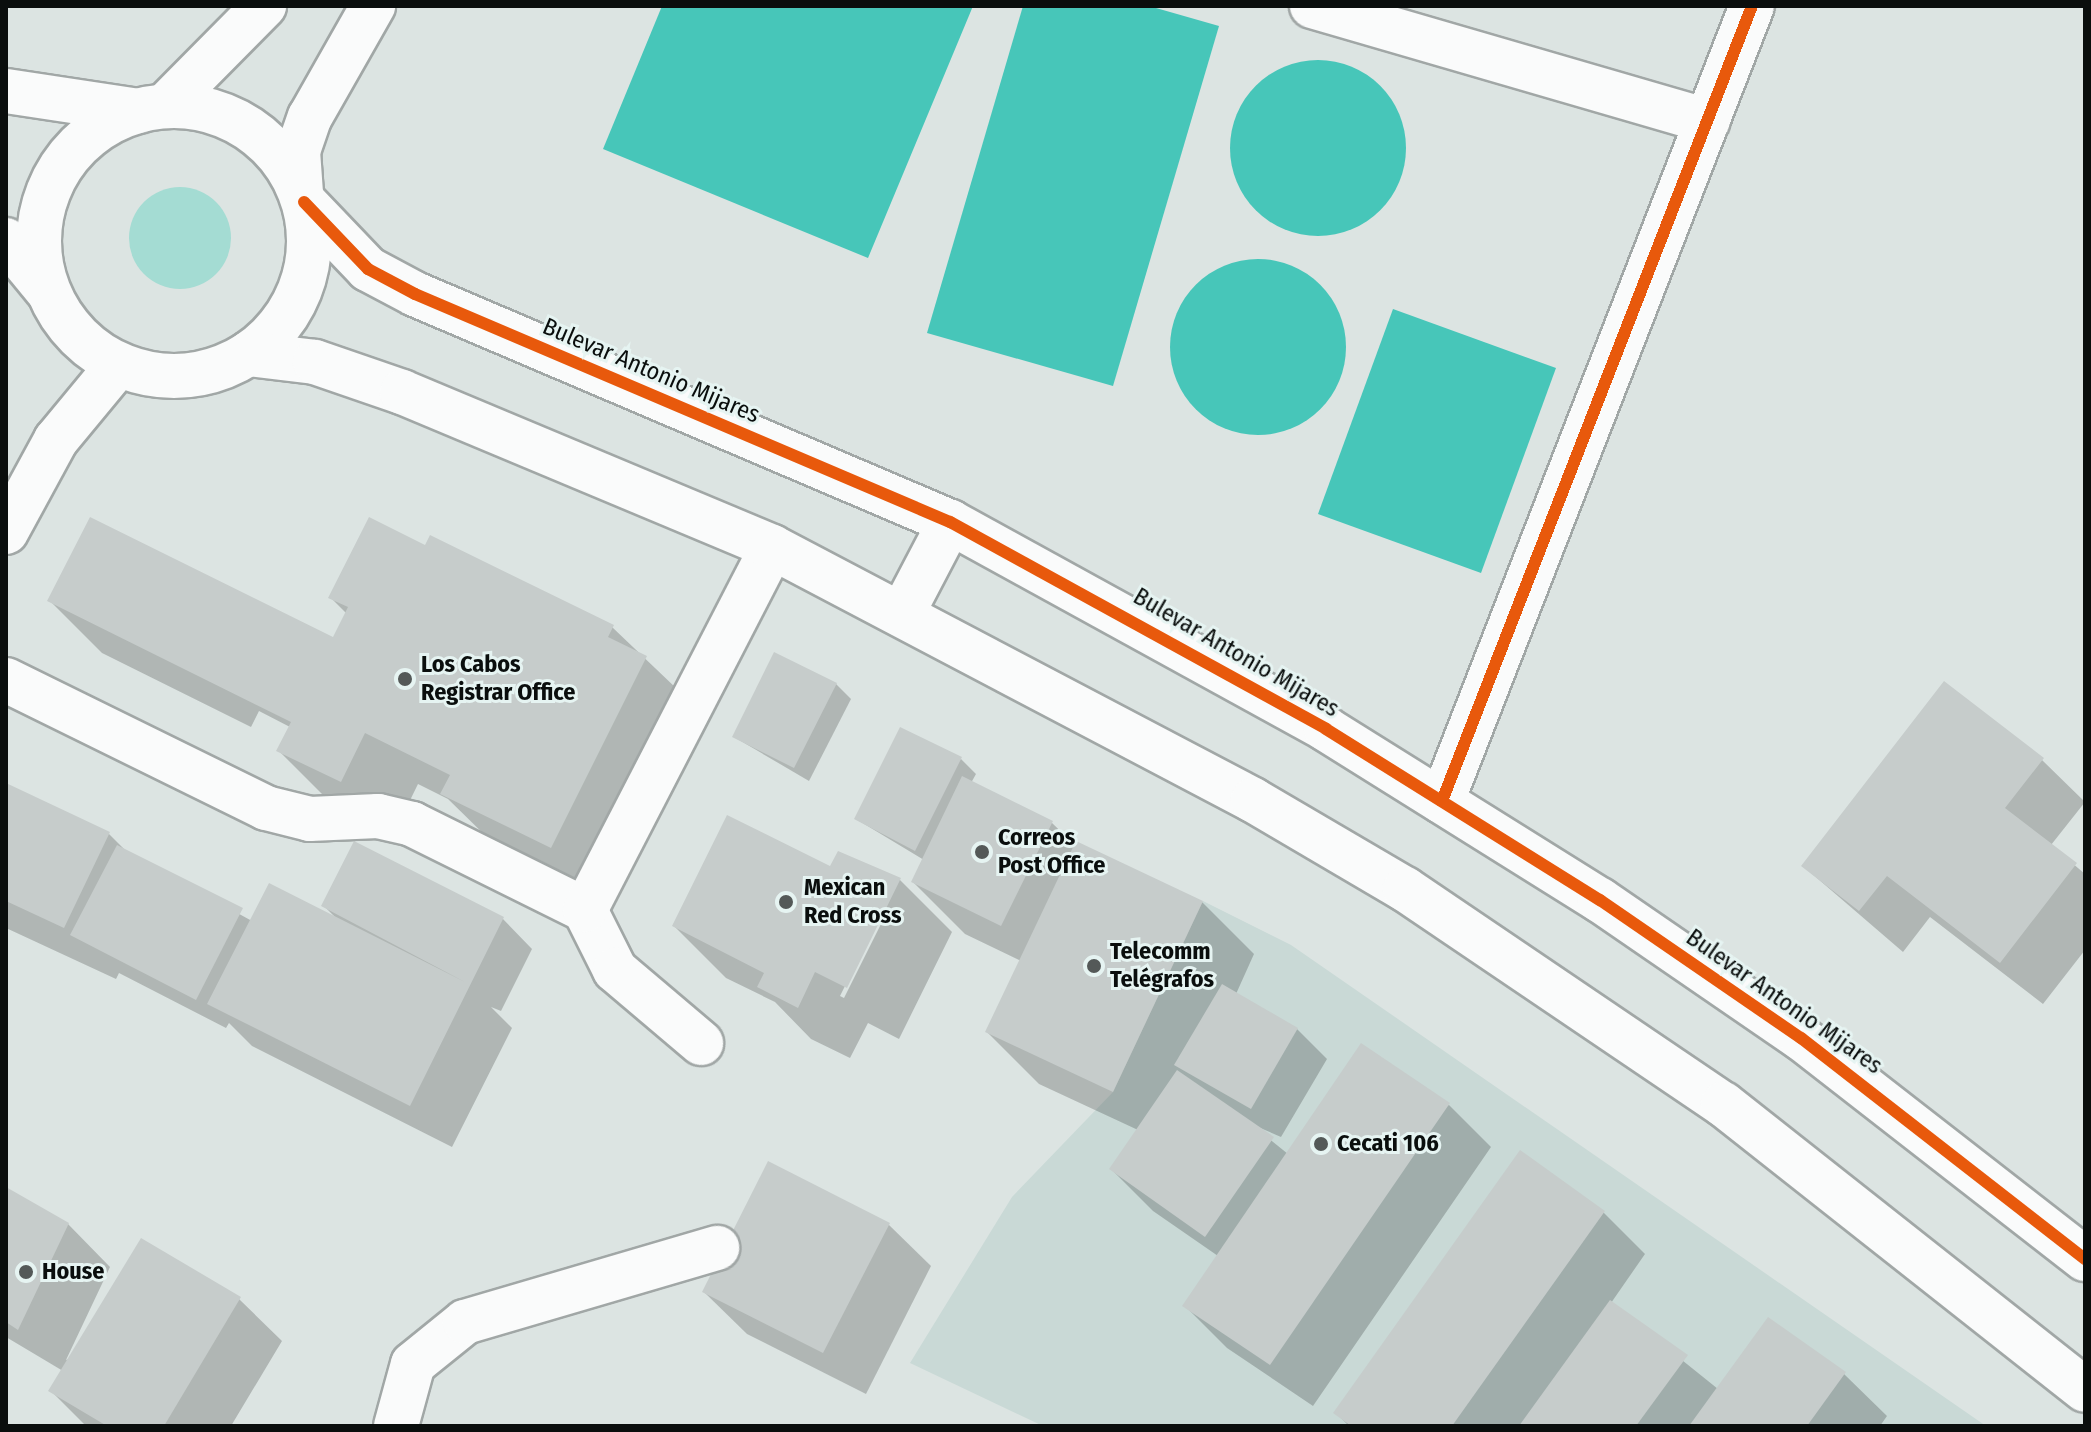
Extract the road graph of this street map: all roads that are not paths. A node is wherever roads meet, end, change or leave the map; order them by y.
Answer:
1 (264, 6) edge
2 (373, 6) edge
3 (1312, 6) edge
4 (1752, 6) edge
5 (6, 91) edge
6 (152, 108) junction
7 (1708, 121) junction
8 (302, 197) junction
9 (6, 240) edge
10 (47, 290) junction
11 (248, 354) junction
12 (118, 365) junction
13 (950, 522) junction
14 (6, 532) edge
15 (772, 547) junction
16 (902, 614) junction
17 (6, 680) edge
18 (1442, 801) junction
19 (585, 910) junction
20 (701, 1043) dead end
21 (717, 1248) dead end
22 (2085, 1259) edge
23 (2085, 1390) edge
24 (396, 1426) edge

1 - 6 main road
2 - 8 main road
3 - 7 main road
4 - 7 main road
5 - 6 main road
6 - 8 main road
6 - 10 main road
7 - 18 main road
8 - 11 main road
8 - 13 main road, Bulevar Antonio Mijares
9 - 10 main road
10 - 12 main road
11 - 12 main road
11 - 15 main road
12 - 14 main road
13 - 16 main road
13 - 18 main road, Bulevar Antonio Mijares
15 - 16 main road
15 - 19 main road
16 - 23 main road
17 - 19 main road
18 - 22 main road, Bulevar Antonio Mijares
19 - 20 main road
21 - 24 main road

